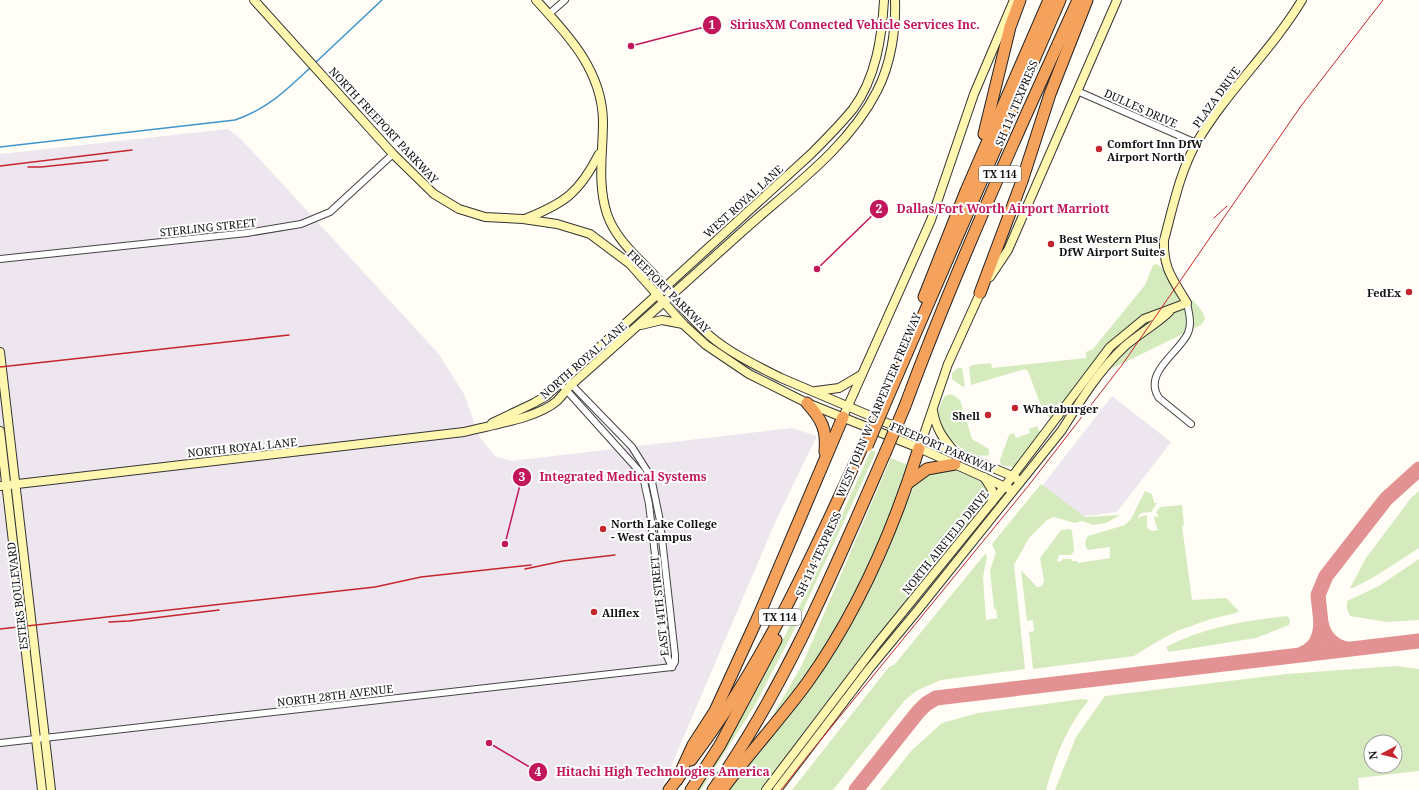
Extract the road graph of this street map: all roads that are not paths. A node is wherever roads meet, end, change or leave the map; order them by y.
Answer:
1 (254, 0) edge
2 (536, 0) edge
3 (565, 0) edge
4 (884, 0) edge
5 (895, 0) edge
6 (1014, 0) edge
7 (1020, 0) edge
8 (1049, 0) edge
9 (1060, 0) edge
10 (1078, 0) edge
11 (1087, 0) edge
12 (1117, 0) edge
13 (1302, 0) edge
14 (549, 14) junction
15 (872, 70) junction
16 (884, 74) junction
17 (1077, 91) junction
18 (1196, 144) junction
19 (601, 152) junction
20 (393, 154) junction
21 (791, 172) junction
22 (799, 182) junction
23 (966, 191) junction
24 (523, 219) junction
25 (0, 259) edge
26 (663, 288) junction
27 (980, 293) junction
28 (656, 294) junction
29 (670, 296) junction
30 (664, 302) junction
31 (1187, 303) junction
32 (1173, 309) junction
33 (683, 324) junction
34 (637, 327) junction
35 (0, 352) edge
36 (760, 367) junction
37 (861, 376) junction
38 (756, 377) junction
39 (563, 380) junction
40 (569, 387) junction
41 (816, 391) junction
42 (885, 398) junction
43 (807, 403) junction
44 (848, 405) junction
45 (933, 410) junction
46 (843, 417) junction
47 (1191, 424) dead end
48 (486, 426) junction
49 (0, 431) edge
50 (921, 443) junction
51 (865, 444) junction
52 (955, 452) junction
53 (825, 462) junction
54 (955, 464) junction
55 (982, 476) junction
56 (1012, 476) junction
57 (1020, 481) junction
58 (16, 484) junction
59 (908, 484) junction
60 (3, 486) edge
61 (1005, 486) junction
62 (1012, 490) junction
63 (992, 502) junction
64 (26, 580) junction
65 (18, 581) junction
66 (672, 667) junction
67 (45, 738) junction
68 (36, 739) junction
69 (0, 743) edge
70 (677, 780) junction
71 (42, 790) edge
72 (51, 790) edge
73 (669, 790) edge
74 (691, 790) edge
75 (713, 790) edge
76 (722, 790) edge
77 (766, 790) edge
78 (776, 790) edge

1 - 20 main road, NORTH FREEPORT PARKWAY
2 - 14 main road
3 - 14 street
4 - 15 main road, WEST ROYAL LANE
5 - 16 main road, WEST ROYAL LANE
6 - 37 main road
7 - 23 highway
8 - 23 highway, WEST JOHN W CARPENTER FREEWAY / TX 114
9 - 42 highway, SH 114 TEXPRESS
10 - 75 highway, WEST JOHN W CARPENTER FREEWAY / TX 114, bridge
11 - 27 highway
12 - 17 main road
13 - 18 main road, PLAZA DRIVE
14 - 19 main road, FREEPORT PARKWAY
15 - 16 main road
15 - 21 main road, WEST ROYAL LANE
16 - 22 main road, WEST ROYAL LANE
17 - 18 street, DULLES DRIVE
17 - 27 main road
18 - 31 main road, PLAZA DRIVE
19 - 24 main road
19 - 26 main road, FREEPORT PARKWAY
20 - 24 main road, NORTH FREEPORT PARKWAY
20 - 25 street, STERLING STREET
21 - 22 main road
21 - 26 main road, WEST ROYAL LANE
22 - 29 main road, WEST ROYAL LANE
23 - 42 highway, WEST JOHN W CARPENTER FREEWAY / TX 114
24 - 28 main road, FREEPORT PARKWAY
26 - 28 main road, WEST ROYAL LANE
26 - 29 main road, FREEPORT PARKWAY
27 - 45 main road
28 - 30 main road, FREEPORT PARKWAY
28 - 39 main road, WEST ROYAL LANE
29 - 30 main road, WEST ROYAL LANE
29 - 36 main road, FREEPORT PARKWAY
30 - 33 main road, FREEPORT PARKWAY
30 - 34 main road, NORTH ROYAL LANE
31 - 32 main road, NORTH AIRFIELD DRIVE
31 - 47 street, PLAZA DRIVE
32 - 56 main road, NORTH AIRFIELD DRIVE
32 - 57 main road, NORTH AIRFIELD DRIVE
33 - 34 main road
33 - 38 main road, FREEPORT PARKWAY
34 - 40 main road, NORTH ROYAL LANE
35 - 58 main road, ESTERS BOULEVARD
36 - 38 main road
36 - 41 main road, FREEPORT PARKWAY
37 - 41 main road
37 - 44 main road
38 - 43 main road, FREEPORT PARKWAY
39 - 40 street, EAST 14TH STREET
39 - 48 main road, NORTH ROYAL LANE
40 - 48 main road, NORTH ROYAL LANE
40 - 66 street, EAST 14TH STREET
40 - 66 street, EAST 14TH STREET
41 - 44 main road, FREEPORT PARKWAY
42 - 51 highway, WEST JOHN W CARPENTER FREEWAY / TX 114
43 - 46 main road, FREEPORT PARKWAY
43 - 53 highway
44 - 46 main road
44 - 50 main road, FREEPORT PARKWAY
45 - 50 main road
45 - 52 main road
46 - 50 main road, FREEPORT PARKWAY
46 - 53 highway
48 - 58 main road, NORTH ROYAL LANE
49 - 60 main road, ESTERS BOULEVARD
50 - 52 main road, FREEPORT PARKWAY
50 - 54 main road, FREEPORT PARKWAY
50 - 59 highway
51 - 70 highway, WEST JOHN W CARPENTER FREEWAY / TX 114
51 - 74 highway, SH 114 TEXPRESS
52 - 56 main road, FREEPORT PARKWAY
53 - 70 highway
54 - 55 main road, FREEPORT PARKWAY
54 - 59 highway
55 - 61 main road, FREEPORT PARKWAY
55 - 63 main road
56 - 57 main road, FREEPORT PARKWAY
56 - 61 main road, NORTH AIRFIELD DRIVE
57 - 62 main road, NORTH AIRFIELD DRIVE
58 - 60 main road, NORTH ROYAL LANE
58 - 64 main road, ESTERS BOULEVARD
59 - 76 highway
60 - 65 main road, ESTERS BOULEVARD
61 - 62 main road, FREEPORT PARKWAY
61 - 63 main road, NORTH AIRFIELD DRIVE
62 - 78 main road, NORTH AIRFIELD DRIVE
63 - 77 main road, NORTH AIRFIELD DRIVE
64 - 65 main road
64 - 67 main road, ESTERS BOULEVARD
65 - 68 main road, ESTERS BOULEVARD
66 - 67 street, NORTH 28TH AVENUE
67 - 68 street, NORTH 28TH AVENUE
67 - 72 main road, ESTERS BOULEVARD
68 - 69 street, NORTH 28TH AVENUE
68 - 71 main road, ESTERS BOULEVARD
70 - 73 highway, WEST JOHN W CARPENTER FREEWAY / TX 114

